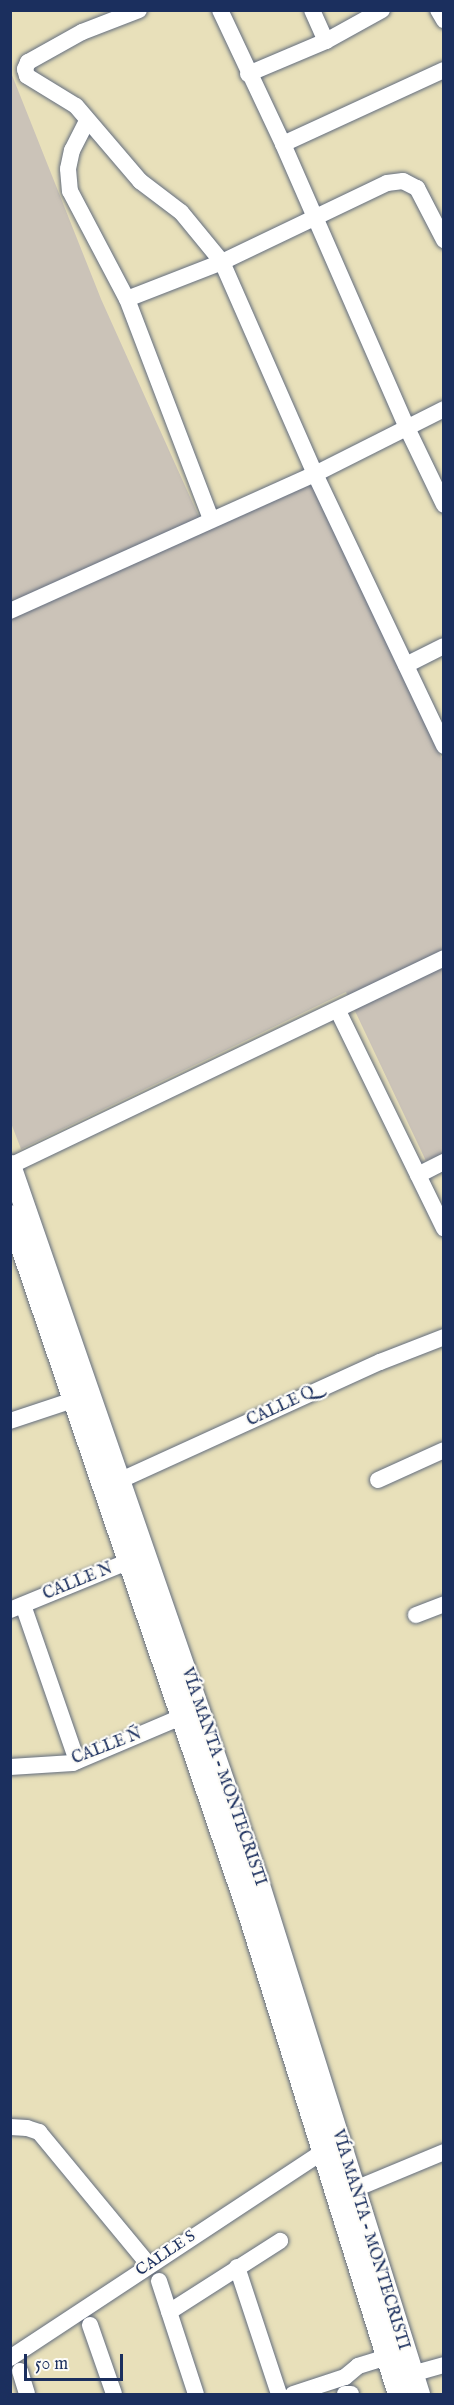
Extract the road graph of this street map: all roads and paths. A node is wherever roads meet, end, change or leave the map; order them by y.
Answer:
1 (112, 10) edge
2 (139, 10) edge
3 (220, 10) edge
4 (312, 10) edge
5 (382, 10) edge
6 (438, 10) edge
7 (444, 20) edge
8 (99, 25) junction
9 (326, 41) junction
10 (444, 70) edge
11 (248, 74) junction
12 (87, 121) junction
13 (283, 144) junction
14 (315, 215) junction
15 (444, 240) edge
16 (222, 262) junction
17 (127, 299) junction
18 (444, 409) edge
19 (406, 428) junction
20 (315, 474) junction
21 (444, 505) edge
22 (212, 519) junction
23 (10, 611) edge
24 (444, 646) edge
25 (406, 665) junction
26 (444, 746) edge
27 (444, 958) edge
28 (338, 1011) junction
29 (444, 1162) edge
30 (11, 1166) edge
31 (418, 1175) junction
32 (10, 1215) edge
33 (444, 1228) edge
34 (22, 1237) edge
35 (444, 1337) edge
36 (80, 1398) junction
37 (10, 1421) edge
38 (444, 1450) edge
39 (378, 1480) dead end
40 (111, 1484) junction
41 (138, 1558) junction
42 (444, 1604) edge
43 (17, 1607) edge
44 (416, 1615) dead end
45 (192, 1713) junction
46 (77, 1761) junction
47 (10, 1767) edge
48 (10, 2127) edge
49 (322, 2152) junction
50 (444, 2152) edge
51 (355, 2189) junction
52 (280, 2241) dead end
53 (149, 2265) junction
54 (237, 2267) junction
55 (159, 2281) dead end
56 (169, 2312) junction
57 (90, 2325) dead end
58 (395, 2354) junction
59 (15, 2364) edge
60 (444, 2365) edge
61 (408, 2388) edge
62 (27, 2394) edge
63 (114, 2394) edge
64 (196, 2394) edge
65 (279, 2394) edge
66 (293, 2394) edge
67 (345, 2394) edge
68 (351, 2394) edge

1 - 8 street
2 - 8 street
3 - 11 street
4 - 9 street
5 - 9 street
6 - 7 street
8 - 12 street
9 - 11 street
10 - 13 street
11 - 13 street
12 - 16 street
12 - 17 street
13 - 14 street
14 - 15 street
14 - 16 street
14 - 19 street
16 - 17 street
16 - 20 street
17 - 22 street
18 - 19 street
19 - 20 street
19 - 21 street
20 - 22 street
20 - 25 street
22 - 23 street
24 - 25 street
25 - 26 street
27 - 28 street
28 - 30 street
28 - 31 street
29 - 31 street
30 - 34 main road, VÍA MANTA - MONTECRISTI
31 - 33 street
32 - 34 main road, VÍA MANTA - MONTECRISTI
34 - 36 main road, VÍA MANTA - MONTECRISTI
35 - 40 street, CALLE Q
36 - 37 street
36 - 40 main road, VÍA MANTA - MONTECRISTI
38 - 39 street
40 - 41 main road, VÍA MANTA - MONTECRISTI
41 - 43 street, CALLE N
41 - 45 main road, VÍA MANTA - MONTECRISTI
42 - 44 street
43 - 46 street
45 - 46 street, CALLE Ñ
45 - 49 main road, VÍA MANTA - MONTECRISTI
45 - 51 main road, VÍA MANTA - MONTECRISTI
46 - 47 street, CALLE Ñ
48 - 53 street
49 - 53 street, CALLE S
49 - 58 main road, VÍA MANTA - MONTECRISTI
50 - 51 street
51 - 58 main road, VÍA MANTA - MONTECRISTI
52 - 54 street
53 - 59 street, CALLE S
54 - 56 street
54 - 65 street
55 - 56 street
56 - 64 street
57 - 63 street
58 - 61 main road, VÍA MANTA - MONTECRISTI
58 - 66 street
59 - 62 street
60 - 61 street
67 - 68 street

